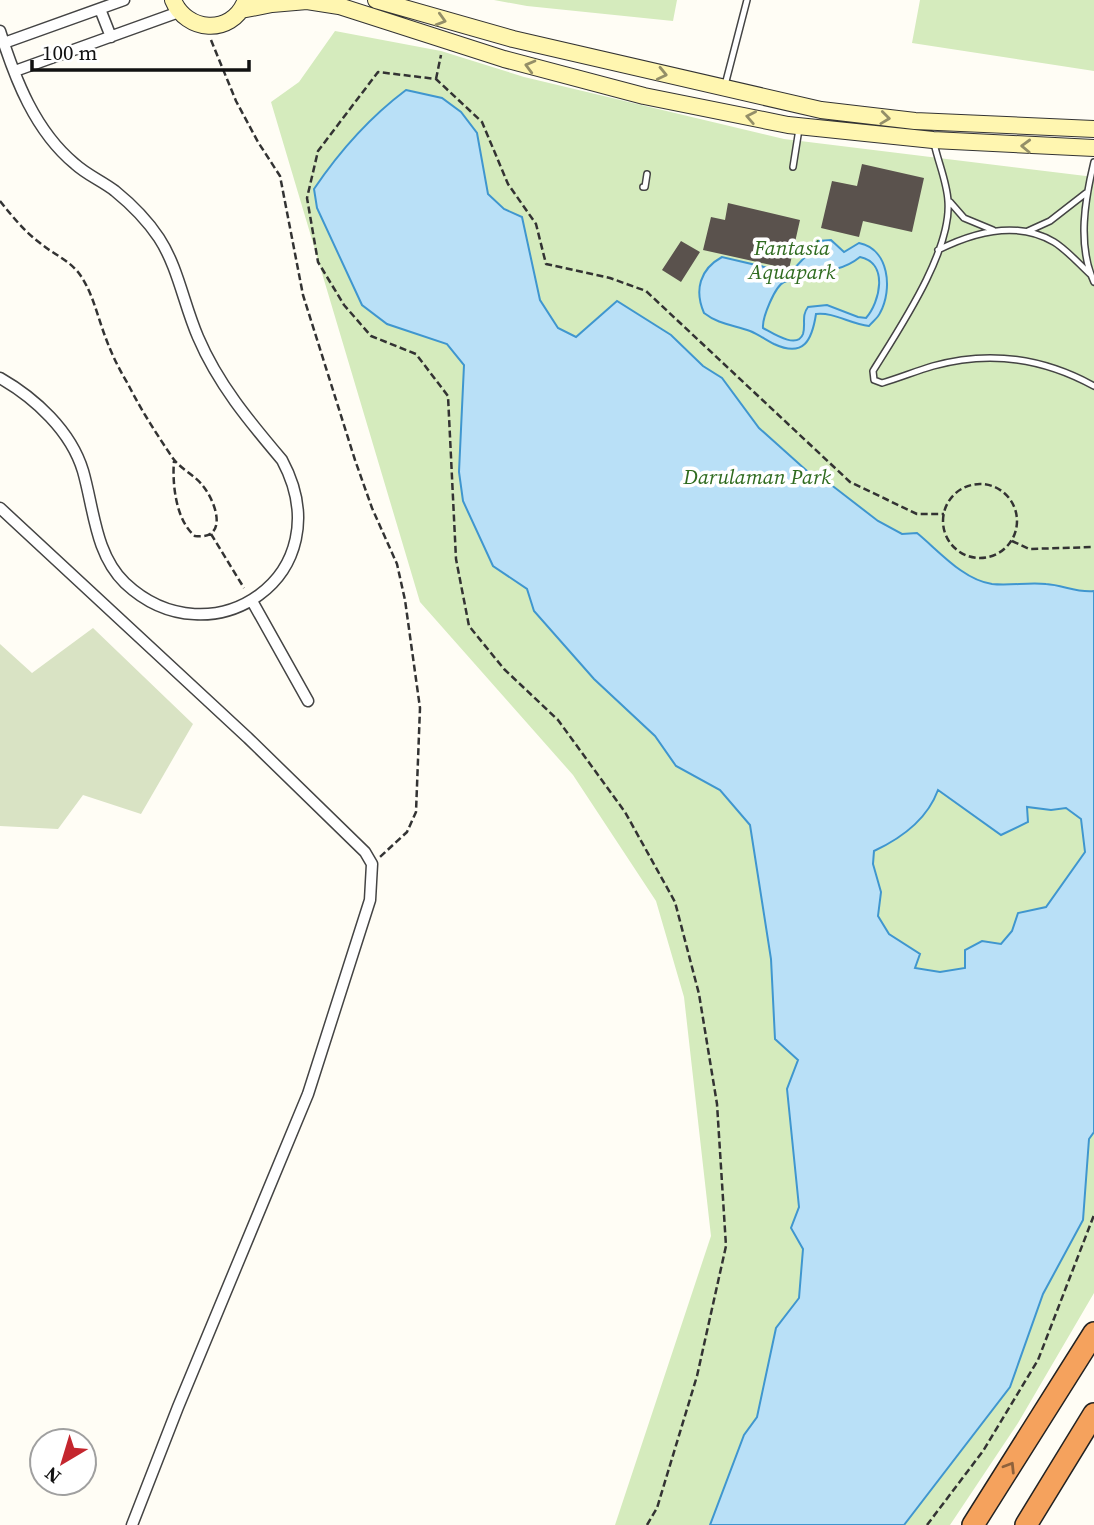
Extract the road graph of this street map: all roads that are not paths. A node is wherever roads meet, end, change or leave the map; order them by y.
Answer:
1 (124, 0) edge
2 (376, 0) edge
3 (747, 0) edge
4 (244, 5) edge
5 (176, 6) edge
6 (100, 9) junction
7 (0, 31) edge
8 (111, 37) junction
9 (4, 43) junction
10 (15, 71) junction
11 (724, 89) junction
12 (800, 126) junction
13 (1094, 129) edge
14 (933, 140) junction
15 (1094, 148) edge
16 (1094, 162) edge
17 (793, 167) dead end
18 (647, 174) dead end
19 (643, 187) dead end
20 (1086, 193) junction
21 (948, 199) junction
22 (996, 231) junction
23 (1028, 231) junction
24 (938, 250) junction
25 (1092, 278) edge
26 (0, 378) edge
27 (1094, 386) edge
28 (0, 508) edge
29 (252, 601) junction
30 (308, 701) dead end
31 (1094, 1333) edge
32 (1094, 1414) edge
33 (132, 1525) edge
34 (973, 1525) edge
35 (1026, 1525) edge

1 - 6 street
2 -> 11 street
3 - 11 lane
4 - 5 street
12 -> 4 street
5 - 8 street
6 - 8 street
6 - 9 street
7 - 9 street
8 - 10 street
9 - 10 street
10 - 29 street
11 -> 13 street
12 - 14 street
12 - 17 lane
15 -> 14 street
14 - 21 lane
16 - 20 lane
18 - 19 lane
20 - 23 lane
20 - 25 lane
21 - 22 lane
21 - 24 lane
22 - 23 lane
22 - 24 lane
23 - 25 lane
24 - 27 lane
26 - 29 street
28 - 33 street
29 - 30 street
34 -> 31 highway
32 - 35 highway

